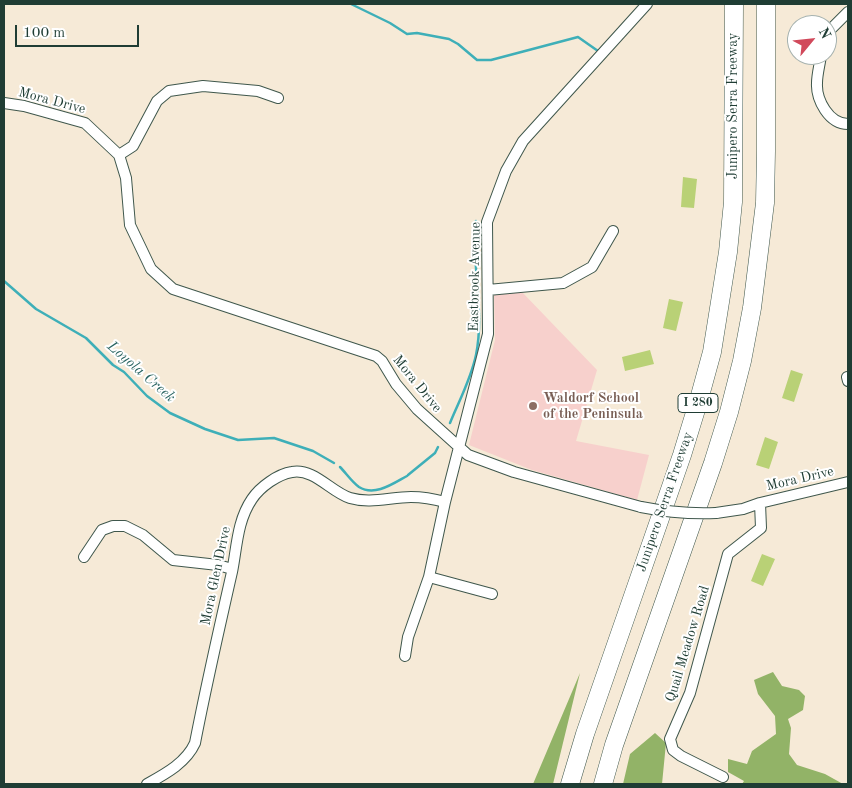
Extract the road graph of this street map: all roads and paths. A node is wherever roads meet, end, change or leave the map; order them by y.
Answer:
1 (647, 4) edge
2 (734, 4) edge
3 (766, 4) edge
4 (848, 12) edge
5 (837, 23) edge
6 (820, 65) edge
7 (278, 98) dead end
8 (4, 103) edge
9 (848, 124) edge
10 (119, 155) junction
11 (613, 231) dead end
12 (488, 290) junction
13 (458, 447) junction
14 (848, 482) edge
15 (445, 502) junction
16 (760, 503) junction
17 (84, 557) dead end
18 (232, 569) junction
19 (430, 577) junction
20 (492, 594) dead end
21 (405, 656) dead end
22 (724, 777) dead end
23 (147, 784) edge
24 (570, 784) edge
25 (603, 784) edge

1 - 12 street, Eastbrook Avenue
2 - 24 highway, Junipero Serra Freeway / I 280
3 - 25 highway, I 280
4 - 5 street
6 - 9 street
7 - 10 street
8 - 10 street, Mora Drive
10 - 13 street, Mora Drive
11 - 12 street
12 - 13 street, Eastbrook Avenue
13 - 15 street, Eastbrook Avenue
13 - 16 street, Mora Drive, bridge
14 - 16 street, Mora Drive
15 - 18 street, Mora Glen Drive
15 - 19 street, Eastbrook Avenue
16 - 22 street, Quail Meadow Road
17 - 18 street
18 - 23 street, Mora Glen Drive
19 - 20 street
19 - 21 street, Eastbrook Avenue

